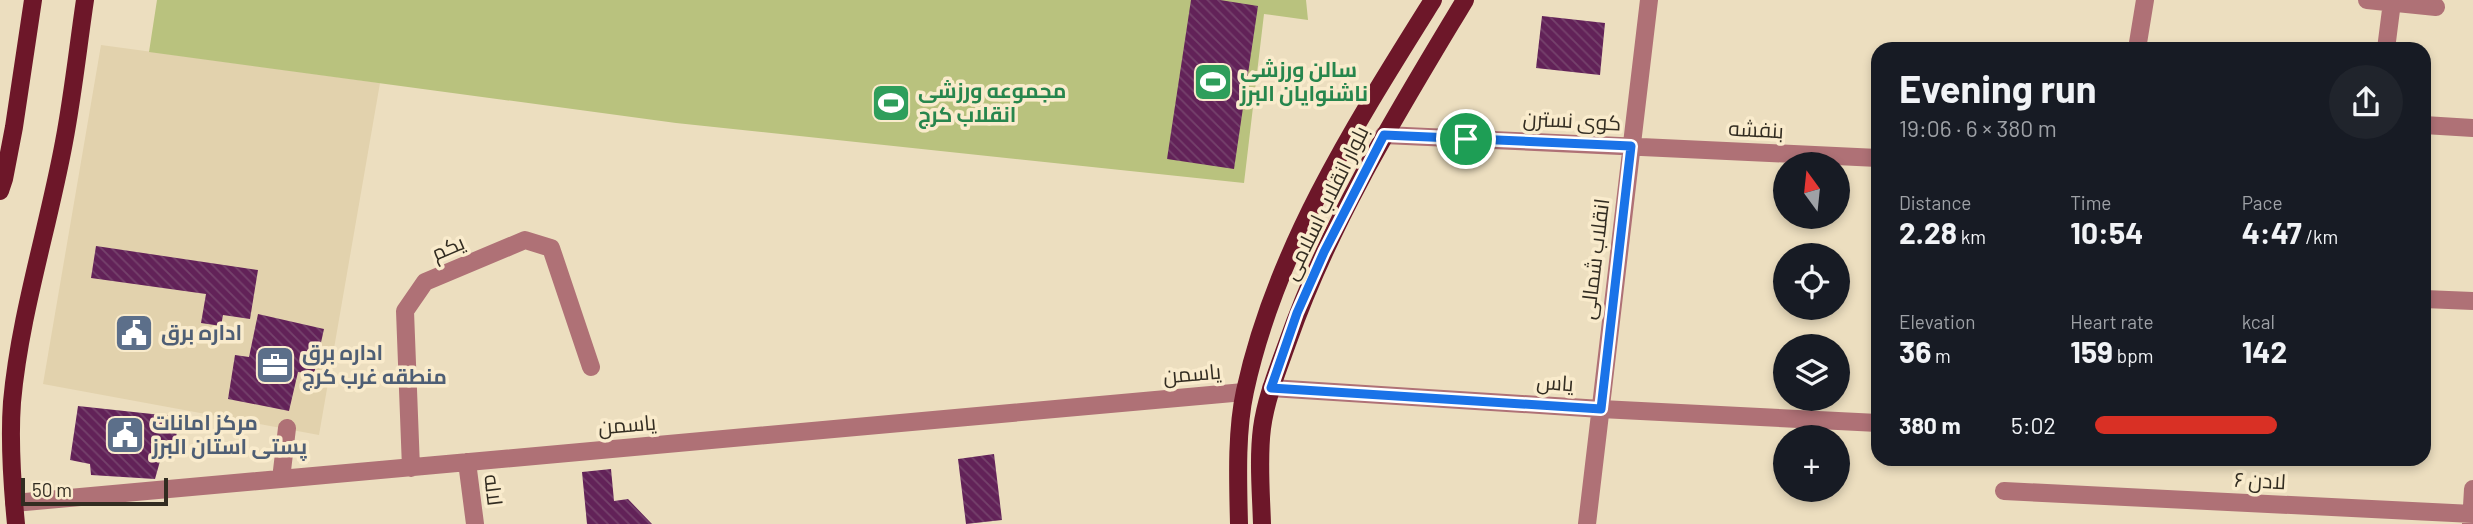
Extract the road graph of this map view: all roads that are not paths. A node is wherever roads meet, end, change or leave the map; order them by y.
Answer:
1 (33, 0) edge
2 (85, 0) edge
3 (1433, 0) edge
4 (1465, 0) edge
5 (1648, 0) edge
6 (2145, 0) edge
7 (2367, 0) edge
8 (2392, 2) junction
9 (2436, 7) dead end
10 (2138, 42) edge
11 (2387, 42) edge
12 (2431, 125) edge
13 (2473, 128) edge
14 (1384, 135) junction
15 (1631, 146) junction
16 (1871, 158) edge
17 (0, 191) edge
18 (2431, 299) edge
19 (2473, 301) edge
20 (592, 367) dead end
21 (1271, 388) junction
22 (1244, 392) junction
23 (1601, 409) junction
24 (1871, 422) edge
25 (286, 428) dead end
26 (467, 462) junction
27 (5, 463) edge
28 (411, 468) junction
29 (281, 479) junction
30 (2473, 489) edge
31 (2004, 491) dead end
32 (14, 503) junction
33 (2472, 517) edge
34 (16, 524) edge
35 (475, 524) edge
36 (1239, 524) edge
37 (1262, 524) edge
38 (1587, 524) edge

1 - 17 main road
2 - 27 main road
3 - 22 main road, بلوار انقلاب اسلامی
4 - 14 main road, بلوار انقلاب اسلامی
5 - 15 street, انقلاب شمالی
6 - 10 street
7 - 8 street
8 - 9 street
8 - 11 street
12 - 13 street
14 - 15 street, کوی نسترن
14 - 21 main road, بلوار انقلاب اسلامی
15 - 16 street, بنفشه
15 - 23 street, انقلاب شمالی
18 - 19 street
20 - 28 street, یکم
21 - 22 main road
21 - 23 street, یاس
21 - 37 main road, بلوار انقلاب اسلامی
22 - 26 street, یاسمن
22 - 36 main road, بلوار انقلاب اسلامی
23 - 24 street, یاس
23 - 38 street, انقلاب شمالی
25 - 29 street
26 - 28 street, یاسمن
26 - 35 street, لاله
27 - 32 main road
28 - 29 street, یاسمن
29 - 32 street, یاسمن
30 - 33 street
31 - 33 street, لادن ۶
32 - 34 main road

